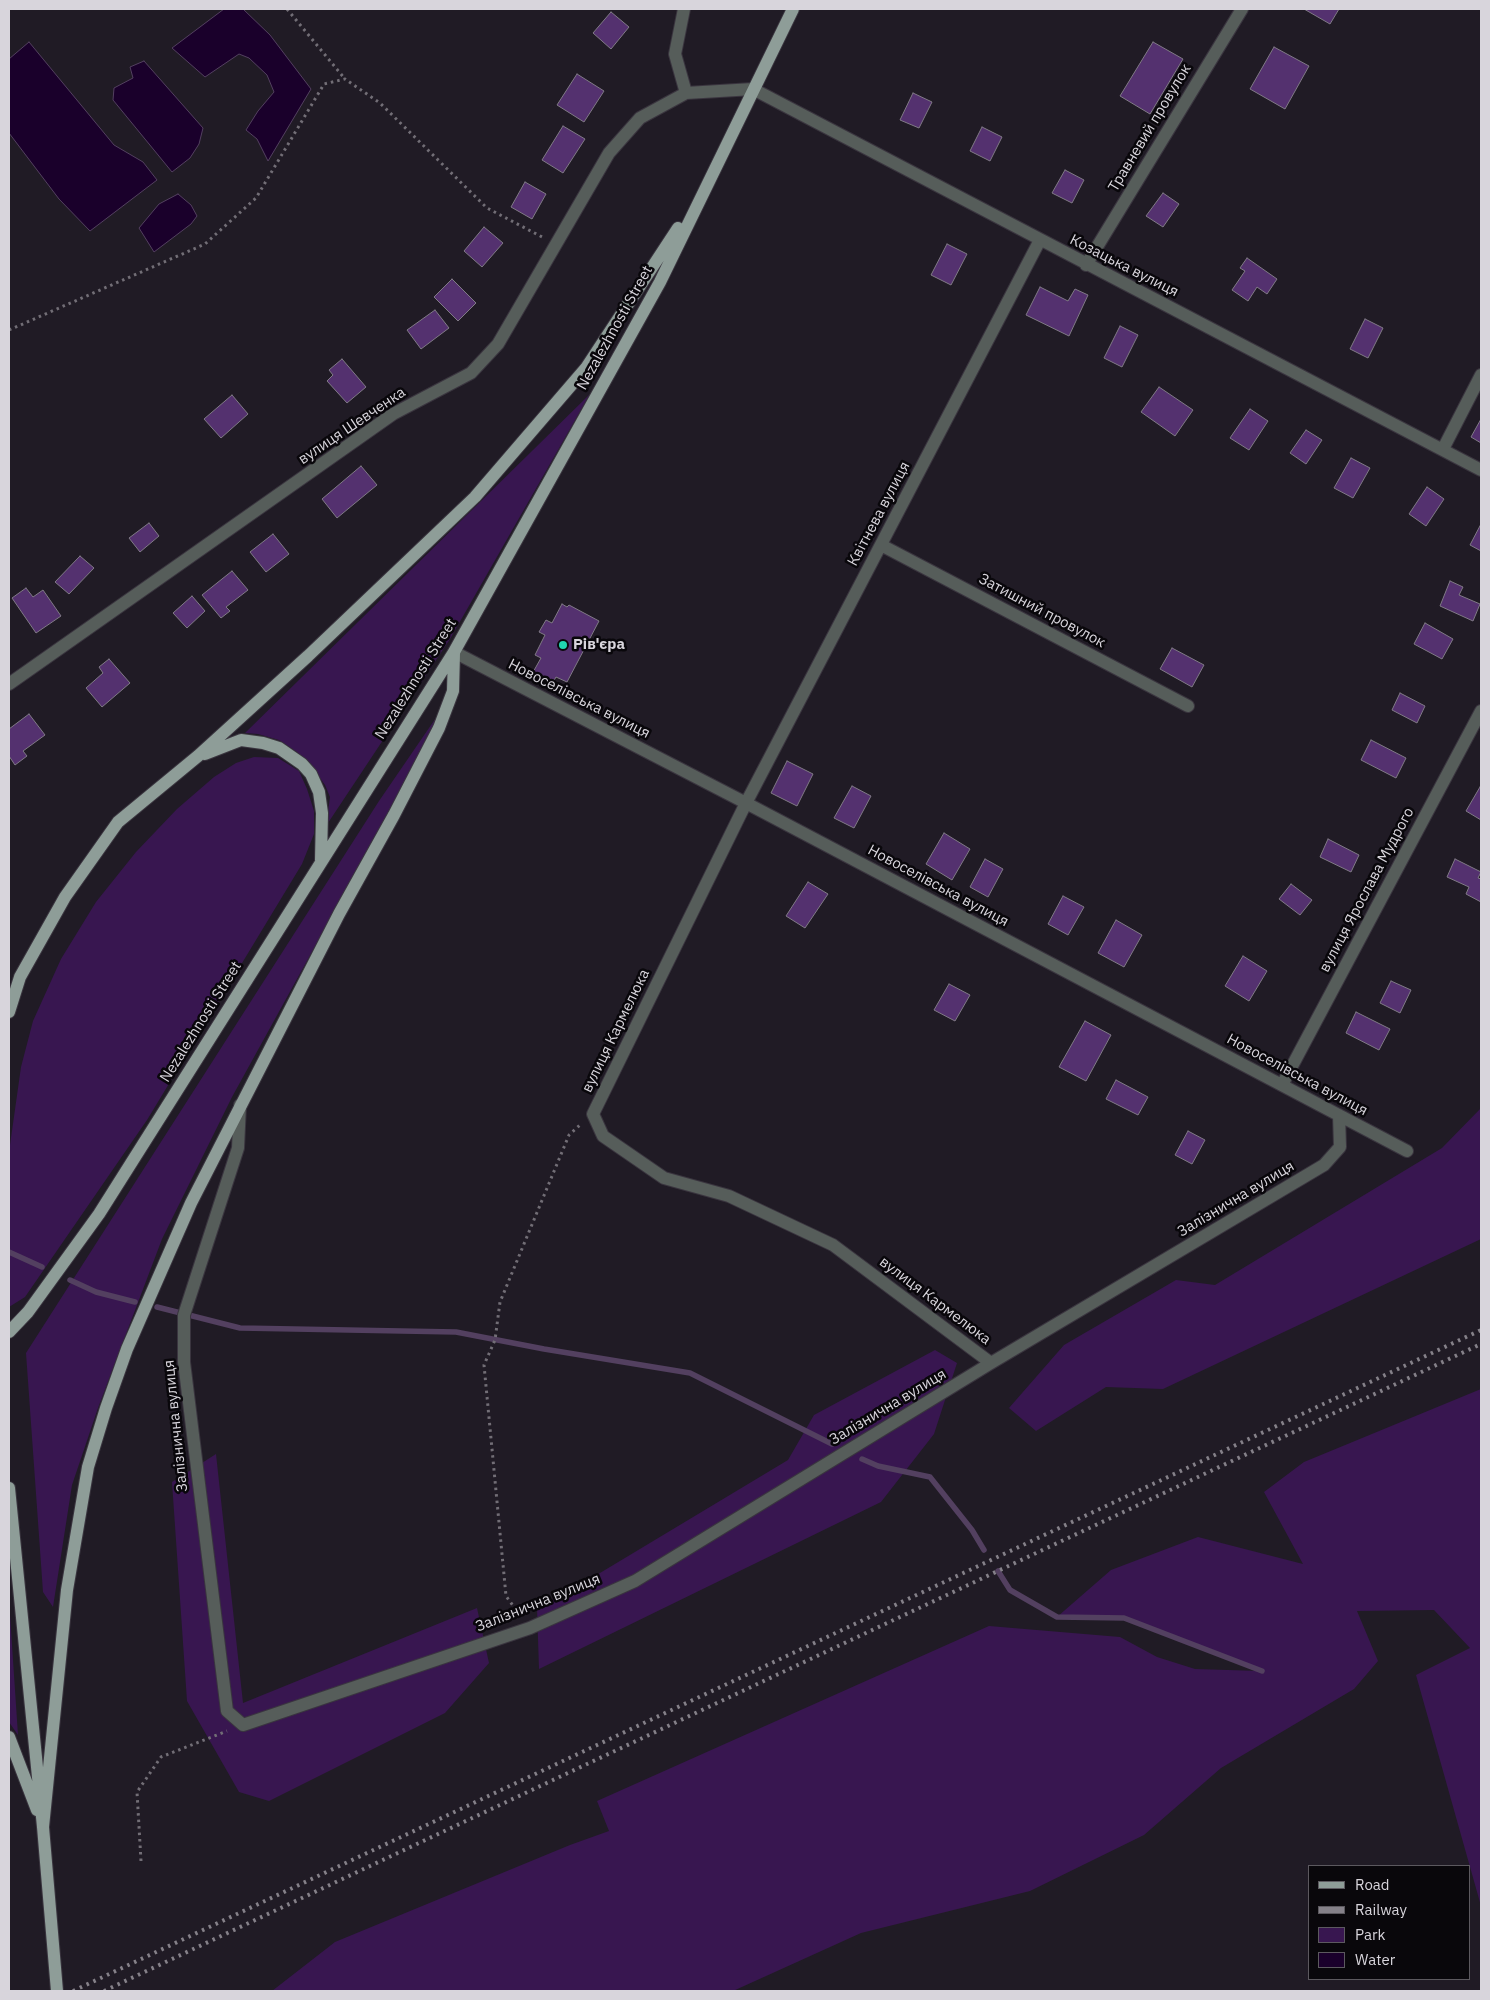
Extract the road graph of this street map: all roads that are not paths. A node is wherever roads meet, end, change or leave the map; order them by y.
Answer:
1 (684, 9) edge
2 (793, 9) edge
3 (1242, 9) edge
4 (753, 89) junction
5 (686, 93) junction
6 (706, 186) junction
7 (1040, 240) junction
8 (1086, 264) junction
9 (1481, 375) edge
10 (1443, 449) junction
11 (1481, 470) edge
12 (881, 545) junction
13 (454, 652) junction
14 (9, 684) edge
15 (1188, 706) dead end
16 (1481, 711) edge
17 (198, 756) junction
18 (746, 803) junction
19 (322, 860) junction
20 (9, 1012) edge
21 (1282, 1086) junction
22 (240, 1105) junction
23 (1339, 1116) junction
24 (1406, 1151) dead end
25 (9, 1332) edge
26 (991, 1363) junction
27 (9, 1488) edge
28 (9, 1737) edge
29 (43, 1827) junction
30 (57, 1991) edge

1 - 5 street
2 - 4 main road, Nezalezhnosti Street
3 - 8 street, Травневий провулок
4 - 5 street, вулиця Шевченка
4 - 6 main road, Nezalezhnosti Street
4 - 7 street, Козацька вулиця
5 - 14 street, вулиця Шевченка
6 - 13 main road, Nezalezhnosti Street
6 - 17 main road
7 - 8 street, Козацька вулиця
7 - 12 street, Квітнева вулиця
8 - 10 street, Козацька вулиця
9 - 10 street
10 - 11 street, Козацька вулиця
12 - 15 street, Затишний провулок
12 - 18 street, Квітнева вулиця
13 - 18 street, Новоселівська вулиця
13 - 19 main road, Nezalezhnosti Street
13 - 22 main road
16 - 21 street, вулиця Ярослава Мудрого
17 - 19 main road
17 - 20 main road
18 - 21 street, Новоселівська вулиця
18 - 26 street, вулиця Кармелюка
19 - 25 main road, Nezalezhnosti Street
21 - 23 street, Новоселівська вулиця
22 - 26 street, Залізнична вулиця
22 - 29 main road
23 - 24 street, Новоселівська вулиця
23 - 26 street, Залізнична вулиця
27 - 29 main road
28 - 29 main road
29 - 30 main road

